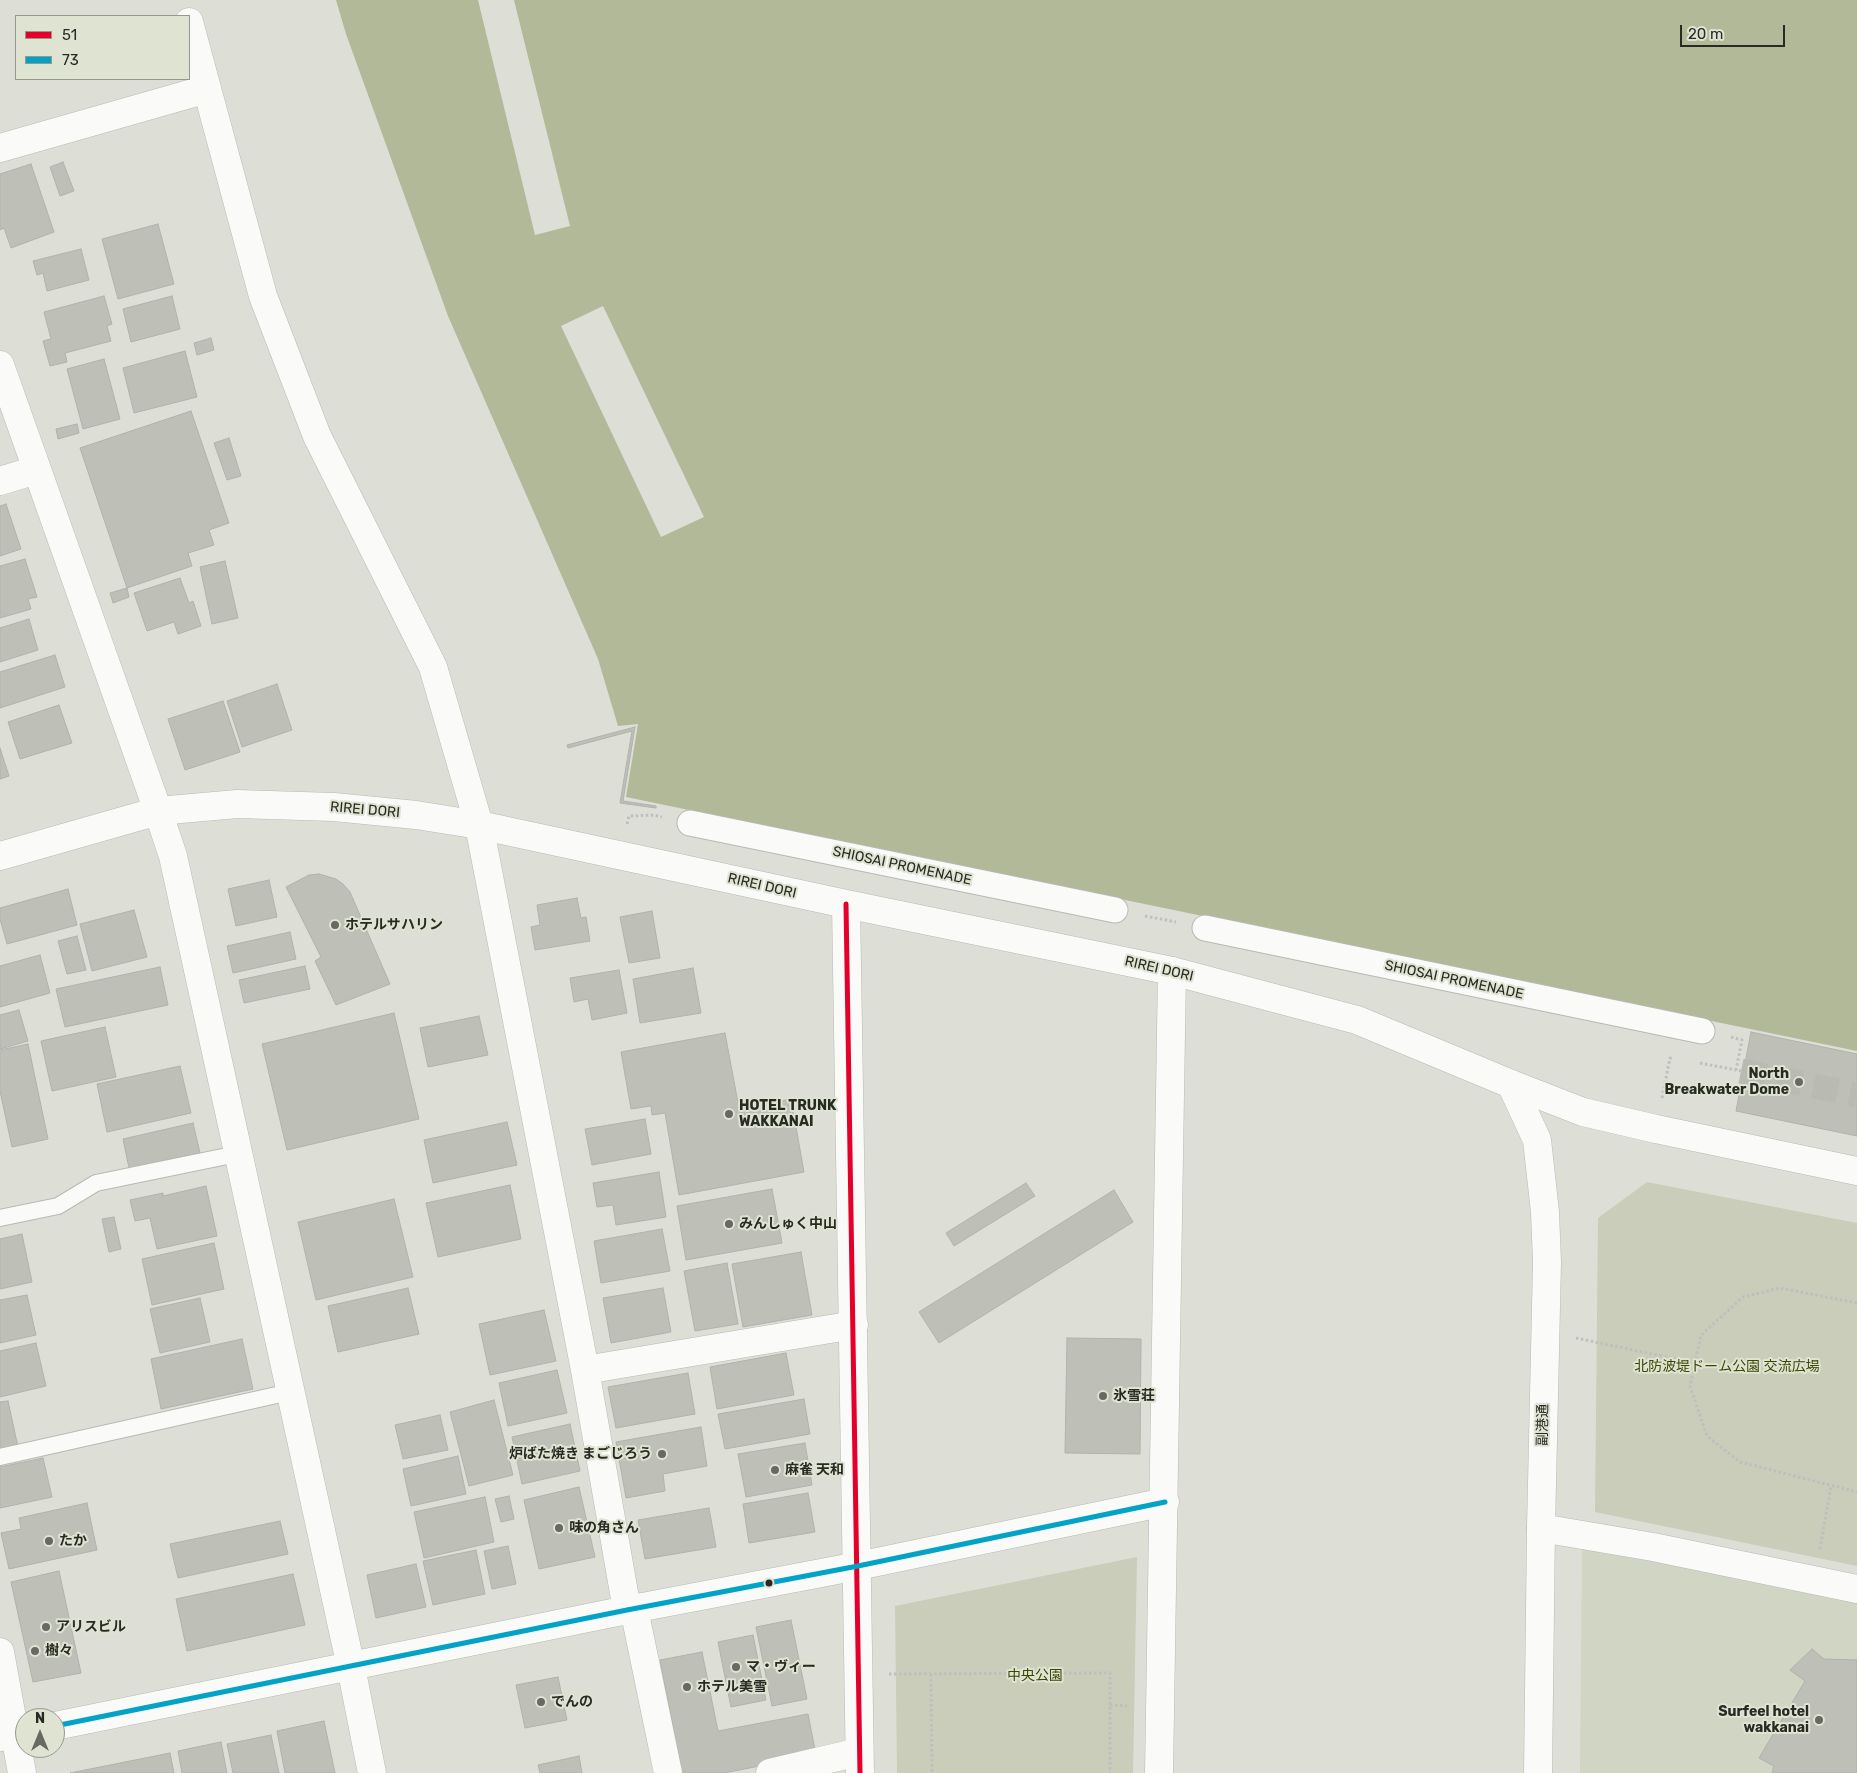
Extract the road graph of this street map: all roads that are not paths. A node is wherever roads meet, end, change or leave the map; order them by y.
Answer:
1 (183, 0) edge
2 (187, 15) edge
3 (190, 26) edge
4 (207, 89) junction
5 (0, 148) edge
6 (0, 365) edge
7 (36, 470) junction
8 (0, 481) edge
9 (158, 811) junction
10 (690, 823) dead end
11 (479, 825) junction
12 (0, 856) edge
13 (846, 904) junction
14 (1127, 912) road end
15 (1186, 924) road end
16 (1172, 971) junction
17 (1702, 1031) dead end
18 (1511, 1084) junction
19 (237, 1154) junction
20 (1857, 1171) edge
21 (0, 1218) edge
22 (854, 1326) junction
23 (585, 1370) junction
24 (290, 1392) junction
25 (0, 1457) edge
26 (1165, 1502) junction
27 (1541, 1528) junction
28 (858, 1566) junction
29 (1857, 1589) edge
30 (631, 1610) junction
31 (0, 1652) edge
32 (350, 1667) junction
33 (65, 1724) edge
34 (13, 1734) edge
35 (860, 1763) edge
36 (22, 1773) edge
37 (372, 1773) edge
38 (668, 1773) edge
39 (770, 1773) edge
40 (1159, 1773) edge
41 (1538, 1773) edge

1 - 2 street
3 - 4 street
4 - 5 street
4 - 11 street
6 - 7 street
7 - 8 street
7 - 9 street
9 - 11 street, RIREI DORI
9 - 12 street, RIREI DORI
9 - 19 street
10 - 14 street, SHIOSAI PROMENADE
11 - 13 street, RIREI DORI
11 - 23 street
13 - 16 street, RIREI DORI
13 - 22 street
15 - 17 street, SHIOSAI PROMENADE
16 - 18 street, RIREI DORI
16 - 26 street
18 - 20 street, RIREI DORI
18 - 27 street, 副港通
19 - 21 lane
19 - 24 street
22 - 23 street
22 - 28 street
23 - 30 street
24 - 25 lane
24 - 32 street
26 - 28 street
26 - 40 street
27 - 29 street
27 - 41 street, 副港通
28 - 30 street
28 - 35 street
30 - 32 street
30 - 38 street
31 - 34 street
32 - 33 street
32 - 37 street
34 - 36 street
35 - 39 street

